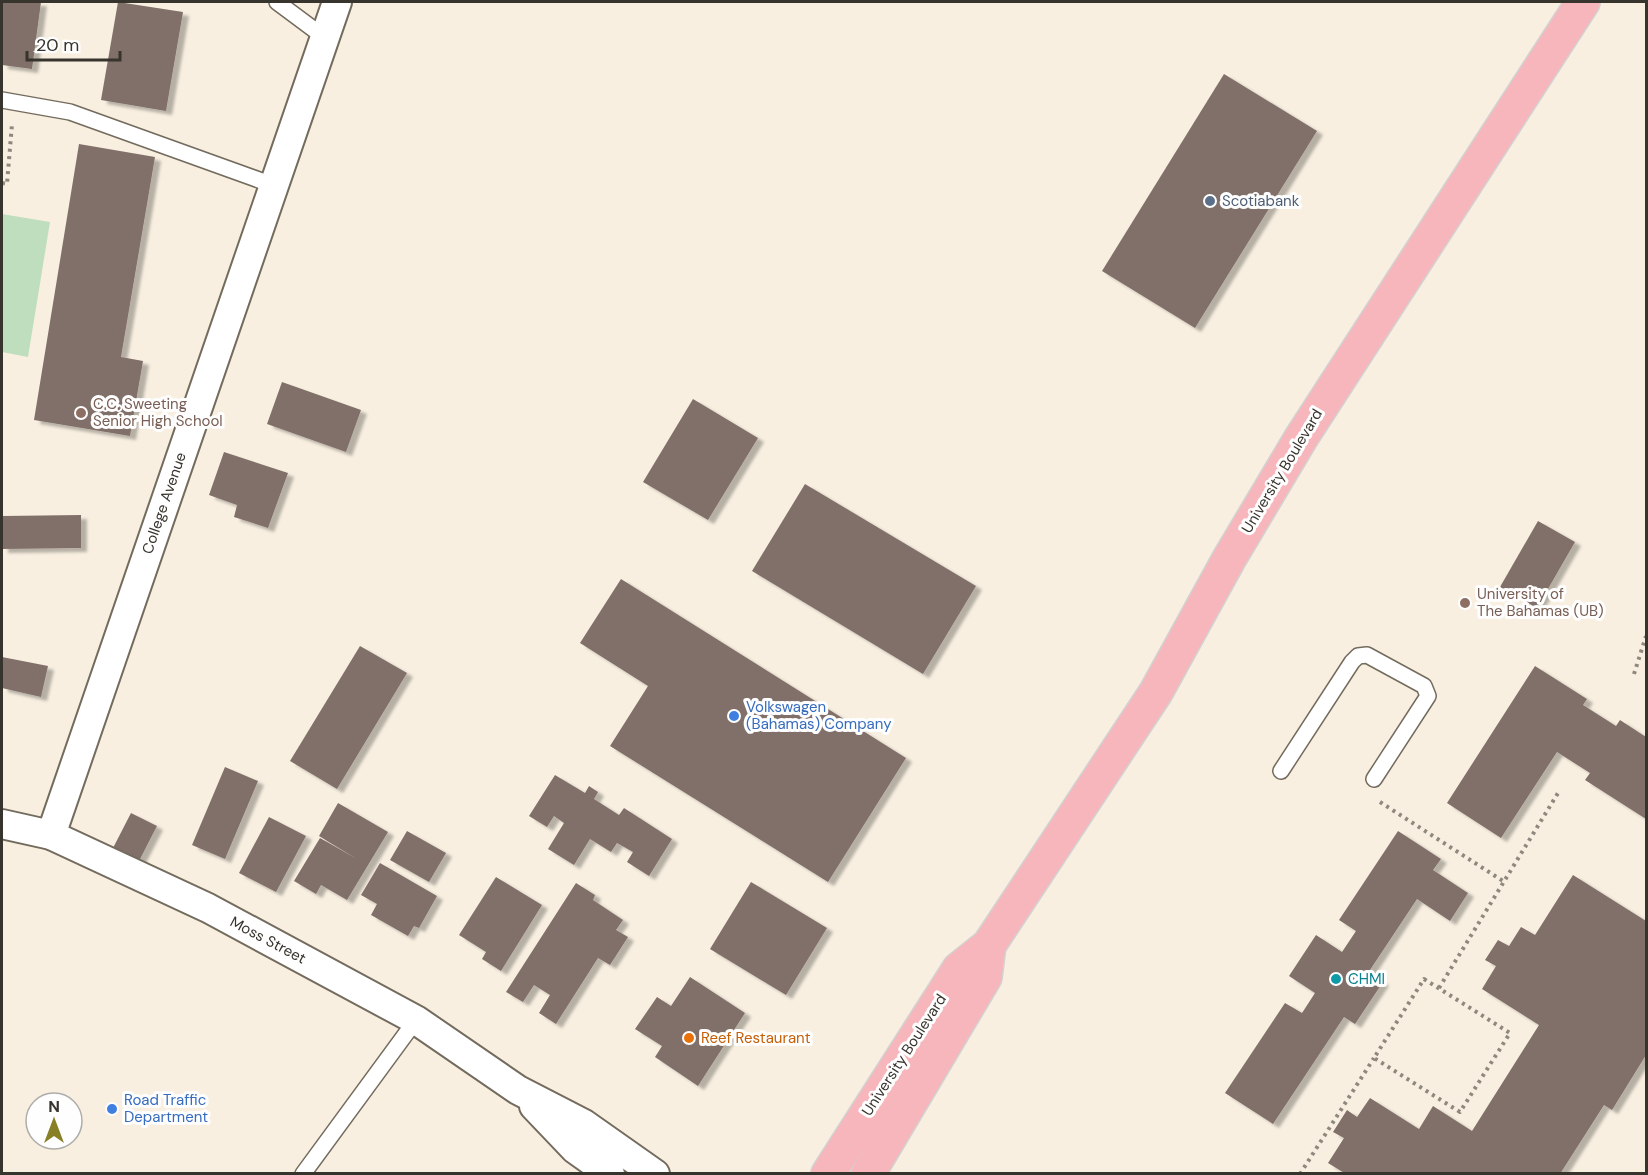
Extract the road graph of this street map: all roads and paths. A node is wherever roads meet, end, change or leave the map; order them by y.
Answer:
1 (277, 2) edge
2 (337, 2) edge
3 (1583, 2) edge
4 (324, 37) junction
5 (8, 101) edge
6 (2, 183) edge
7 (273, 185) junction
8 (1647, 636) edge
9 (1634, 674) dead end
10 (1281, 771) dead end
11 (1374, 779) joint
12 (1558, 793) dead end
13 (2, 824) edge
14 (51, 836) junction
15 (1503, 881) junction
16 (989, 945) junction
17 (1439, 988) junction
18 (416, 1020) junction
19 (1374, 1058) junction
20 (518, 1090) junction
21 (303, 1173) edge
22 (610, 1173) edge
23 (655, 1173) edge
24 (828, 1173) edge
25 (868, 1173) edge
26 (1300, 1173) edge

1 - 4 lane
2 - 4 street, College Avenue
3 - 16 main road, University Boulevard
4 - 7 street, College Avenue
5 - 6 path
5 - 7 lane
7 - 14 street, College Avenue
8 - 9 path
10 - 11 lane
11 - 15 path
12 - 15 path
13 - 14 street, Moss Street
14 - 18 street, Moss Street
15 - 17 path
16 - 24 main road, University Boulevard
16 - 25 main road, University Boulevard
17 - 19 path
17 - 19 path
18 - 20 street, Moss Street
18 - 21 lane
19 - 26 path
20 - 22 street, Moss Street
20 - 23 street, Moss Street

